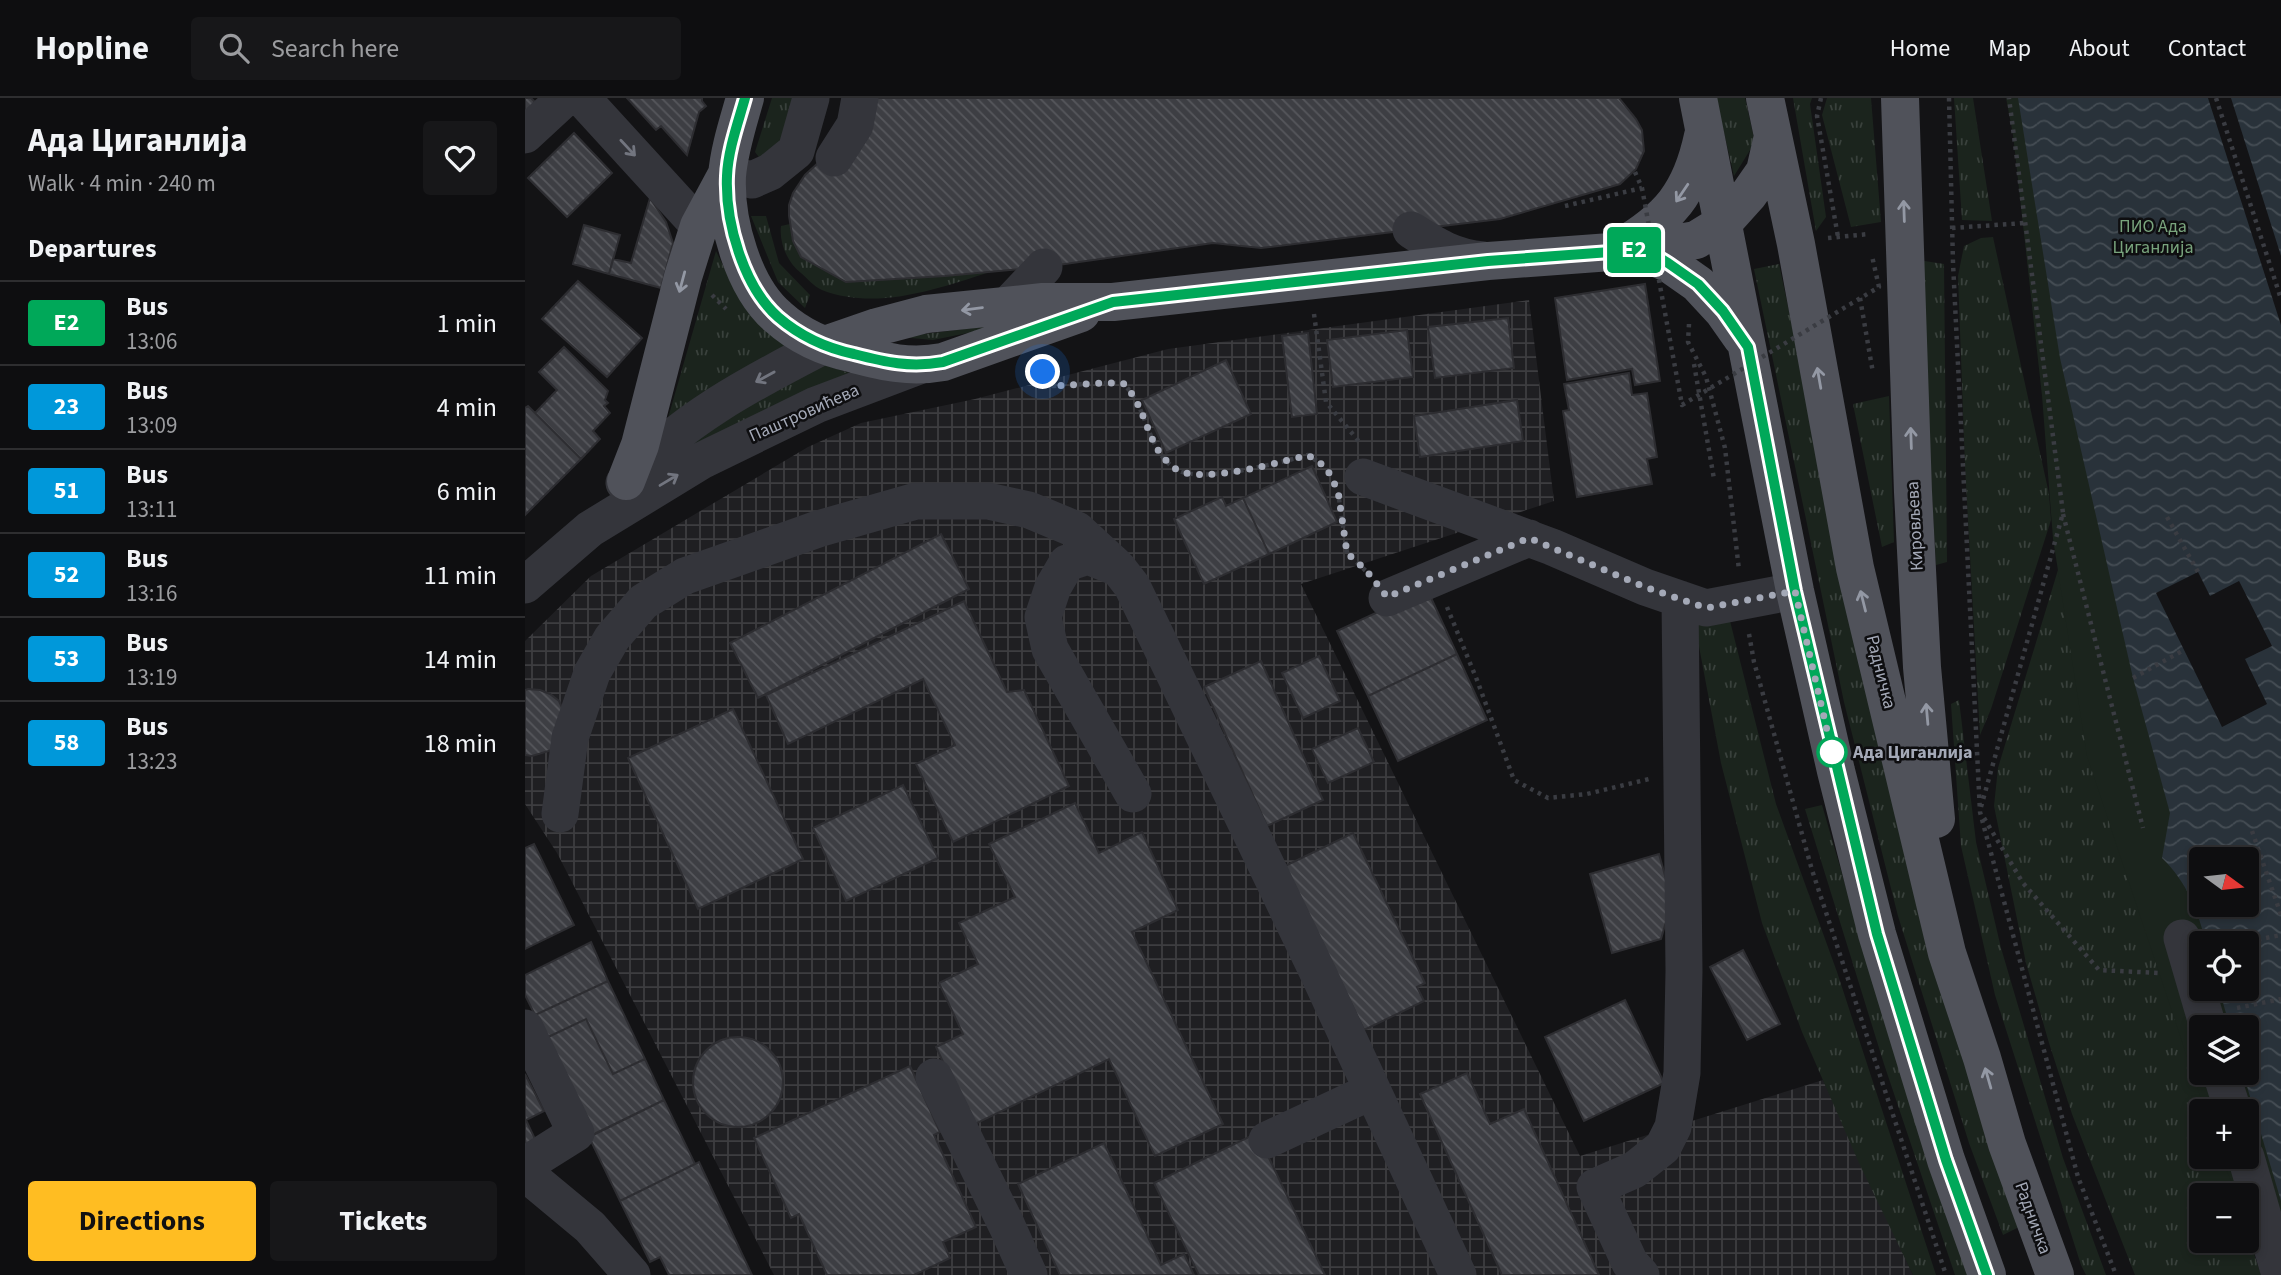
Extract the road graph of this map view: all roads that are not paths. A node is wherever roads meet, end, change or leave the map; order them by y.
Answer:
1 (565, 98) edge
2 (582, 98) edge
3 (745, 98) edge
4 (811, 98) edge
5 (860, 98) edge
6 (1900, 98) edge
7 (1701, 114) edge
8 (1769, 116) edge
9 (525, 135) edge
10 (834, 158) dead end
11 (727, 174) junction
12 (1722, 224) junction
13 (699, 226) junction
14 (1411, 230) dead end
15 (1626, 250) junction
16 (1488, 261) junction
17 (1044, 267) dead end
18 (1113, 302) junction
19 (1008, 305) junction
20 (825, 345) junction
21 (1748, 347) junction
22 (919, 366) junction
23 (1350, 474) road end
24 (626, 481) junction
25 (590, 528) junction
26 (1529, 538) junction
27 (1118, 568) junction
28 (525, 585) edge
29 (1795, 591) junction
30 (1387, 597) road end
31 (1680, 599) junction
32 (1133, 794) dead end
33 (560, 814) dead end
34 (2182, 938) dead end
35 (1947, 953) junction
36 (2215, 1015) edge
37 (525, 1028) edge
38 (934, 1077) dead end
39 (1372, 1091) junction
40 (1267, 1140) dead end
41 (525, 1164) edge
42 (2249, 1169) edge
43 (525, 1173) edge
44 (632, 1275) edge
45 (1029, 1275) edge
46 (1458, 1275) edge
47 (1641, 1275) edge
48 (1987, 1275) edge
49 (2055, 1275) edge
50 (2280, 1275) edge

1 - 9 street
2 -> 13 street
3 - 11 main road
4 - 11 street
5 - 10 street
35 -> 6 main road, Кировљева
7 - 12 main road
7 -> 15 main road, Паштровићева
8 - 12 main road
35 -> 8 main road, Радничка
11 - 13 main road
11 - 20 main road
12 - 15 main road
12 - 21 main road
13 -> 24 main road
14 - 16 street
15 - 16 main road, Паштровићева
15 - 21 main road, Паштровићева
16 - 18 main road, Паштровићева
17 - 19 street
18 - 19 main road, Паштровићева
18 - 22 main road, Паштровићева
19 -> 20 main road, Паштровићева
20 - 22 main road
20 -> 24 street, Паштровићева
21 - 29 main road
25 -> 22 street, Паштровићева
23 - 26 street
24 - 25 street, Паштровићева
25 - 28 street, Паштровићева
26 - 30 street
26 - 31 street
27 - 32 street
27 - 33 street
27 - 39 street
29 - 31 street
29 - 48 main road
31 - 47 street
34 - 36 street
49 -> 35 main road, Радничка
37 - 41 street
38 - 45 street
39 - 40 street
39 - 46 street
42 - 50 street
43 - 44 street

